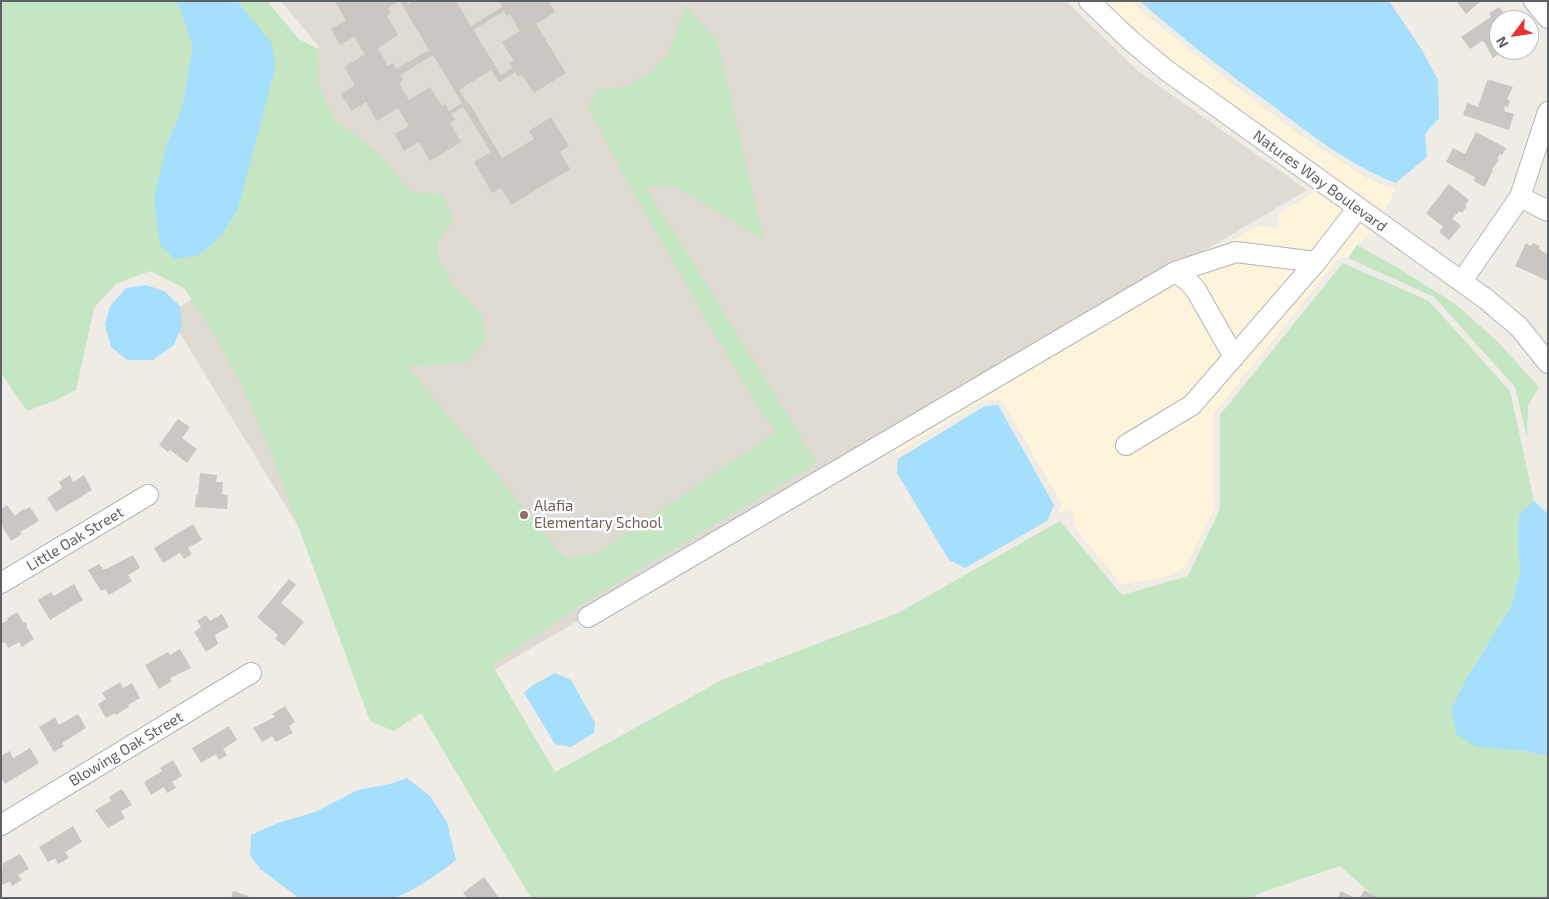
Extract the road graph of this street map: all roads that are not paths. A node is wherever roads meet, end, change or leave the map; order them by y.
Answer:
1 (1090, 1) edge
2 (1534, 1) edge
3 (1548, 18) edge
4 (1548, 112) edge
5 (1520, 196) junction
6 (1358, 208) junction
7 (1548, 211) edge
8 (1316, 262) junction
9 (1175, 272) junction
10 (1462, 281) junction
11 (1234, 356) junction
12 (1548, 363) edge
13 (1126, 445) dead end
14 (148, 495) dead end
15 (1, 584) edge
16 (588, 617) dead end
17 (251, 673) dead end
18 (1, 825) edge

1 - 6 street, Natures Way Boulevard
2 - 3 street
4 - 5 street
5 - 7 street
5 - 10 street
6 - 8 street
6 - 10 street, Natures Way Boulevard
8 - 9 street
8 - 11 street
9 - 11 street
9 - 16 street
10 - 12 street, Natures Way Boulevard
11 - 13 street
14 - 15 street, Little Oak Street
17 - 18 street, Blowing Oak Street

